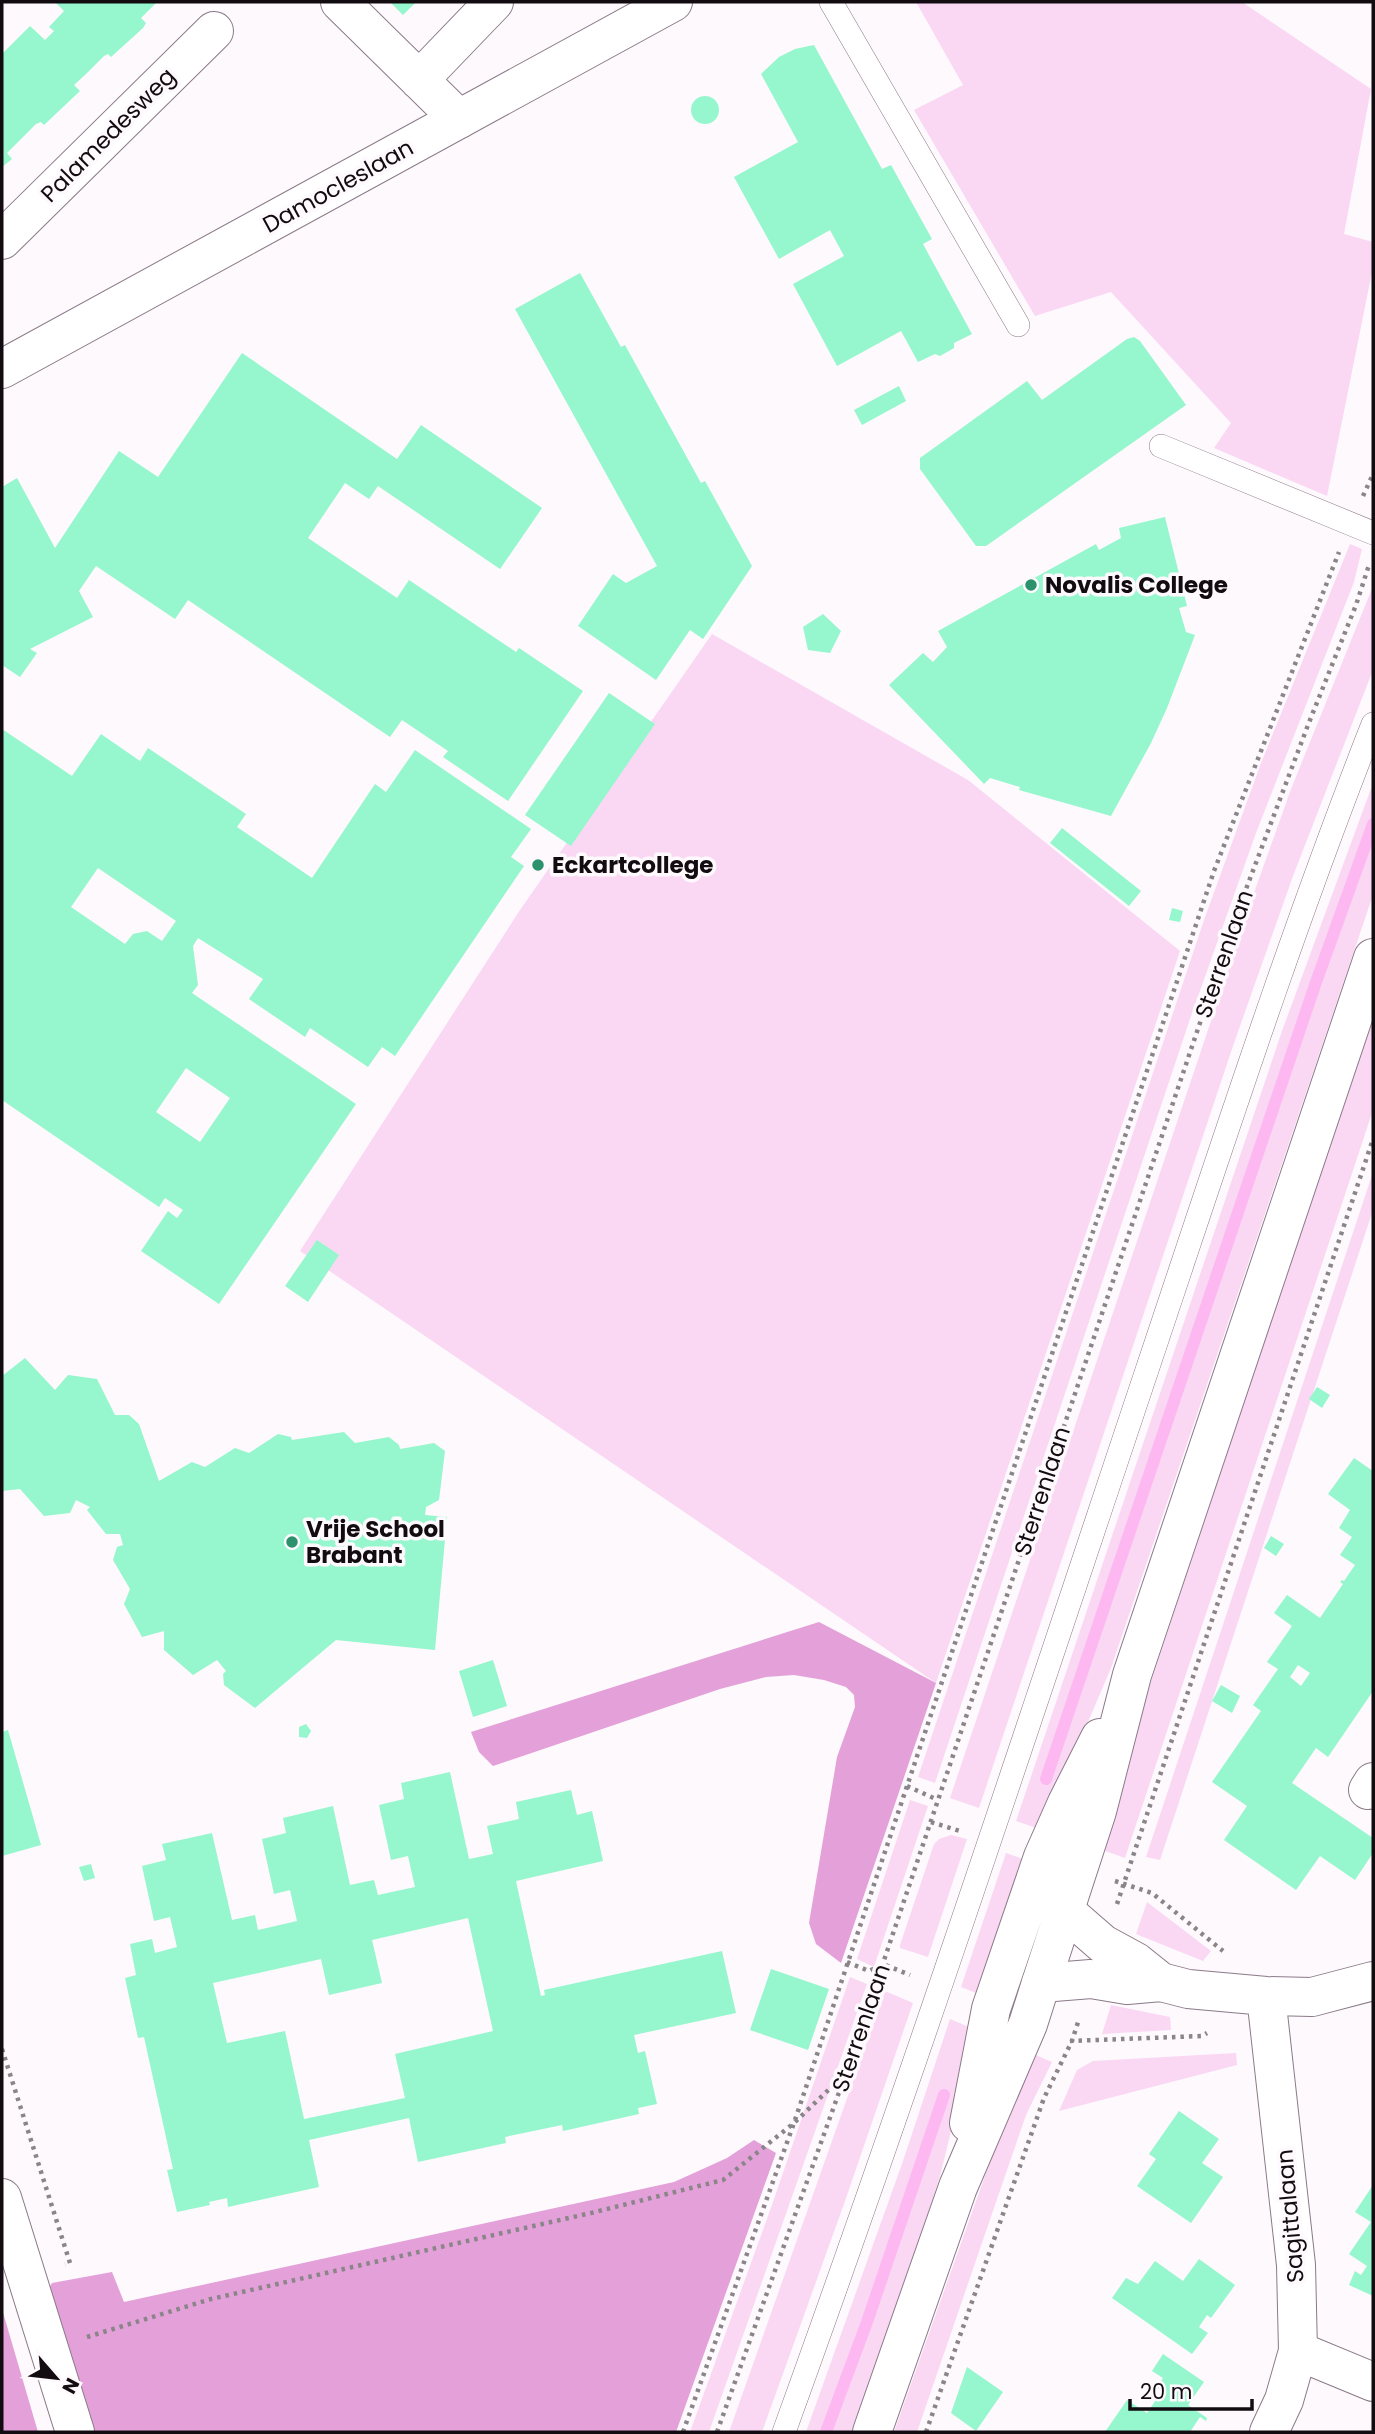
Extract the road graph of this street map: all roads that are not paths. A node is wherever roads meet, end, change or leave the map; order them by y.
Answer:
1 (340, 2) edge
2 (494, 2) edge
3 (673, 2) edge
4 (831, 2) edge
5 (214, 31) dead end
6 (419, 80) junction
7 (459, 119) junction
8 (2, 240) edge
9 (1018, 325) dead end
10 (2, 369) edge
11 (1161, 446) dead end
12 (1373, 533) edge
13 (1373, 724) edge
14 (1373, 958) edge
15 (1132, 1675) junction
16 (1065, 1910) junction
17 (1373, 1981) edge
18 (1161, 1982) junction
19 (1041, 1983) junction
20 (1266, 1996) junction
21 (958, 2187) junction
22 (2, 2198) edge
23 (1298, 2351) junction
24 (1373, 2382) edge
25 (75, 2432) edge
26 (784, 2432) edge
27 (872, 2432) edge
28 (1269, 2432) edge

1 - 6 street
2 - 6 street
3 - 7 street, Damocleslaan
4 - 9 lane
5 - 8 street, Palamedesweg
6 - 7 street
7 - 10 street, Damocleslaan
11 - 12 lane
13 - 26 lane
14 - 15 street
15 - 16 street
15 - 21 street
16 - 18 street
16 - 19 street
17 - 20 street
18 - 19 street
18 - 20 street
19 - 21 street
20 - 23 street, Sagittalaan
21 - 27 street
22 - 25 street
23 - 24 street
23 - 28 street, Sagittalaan

